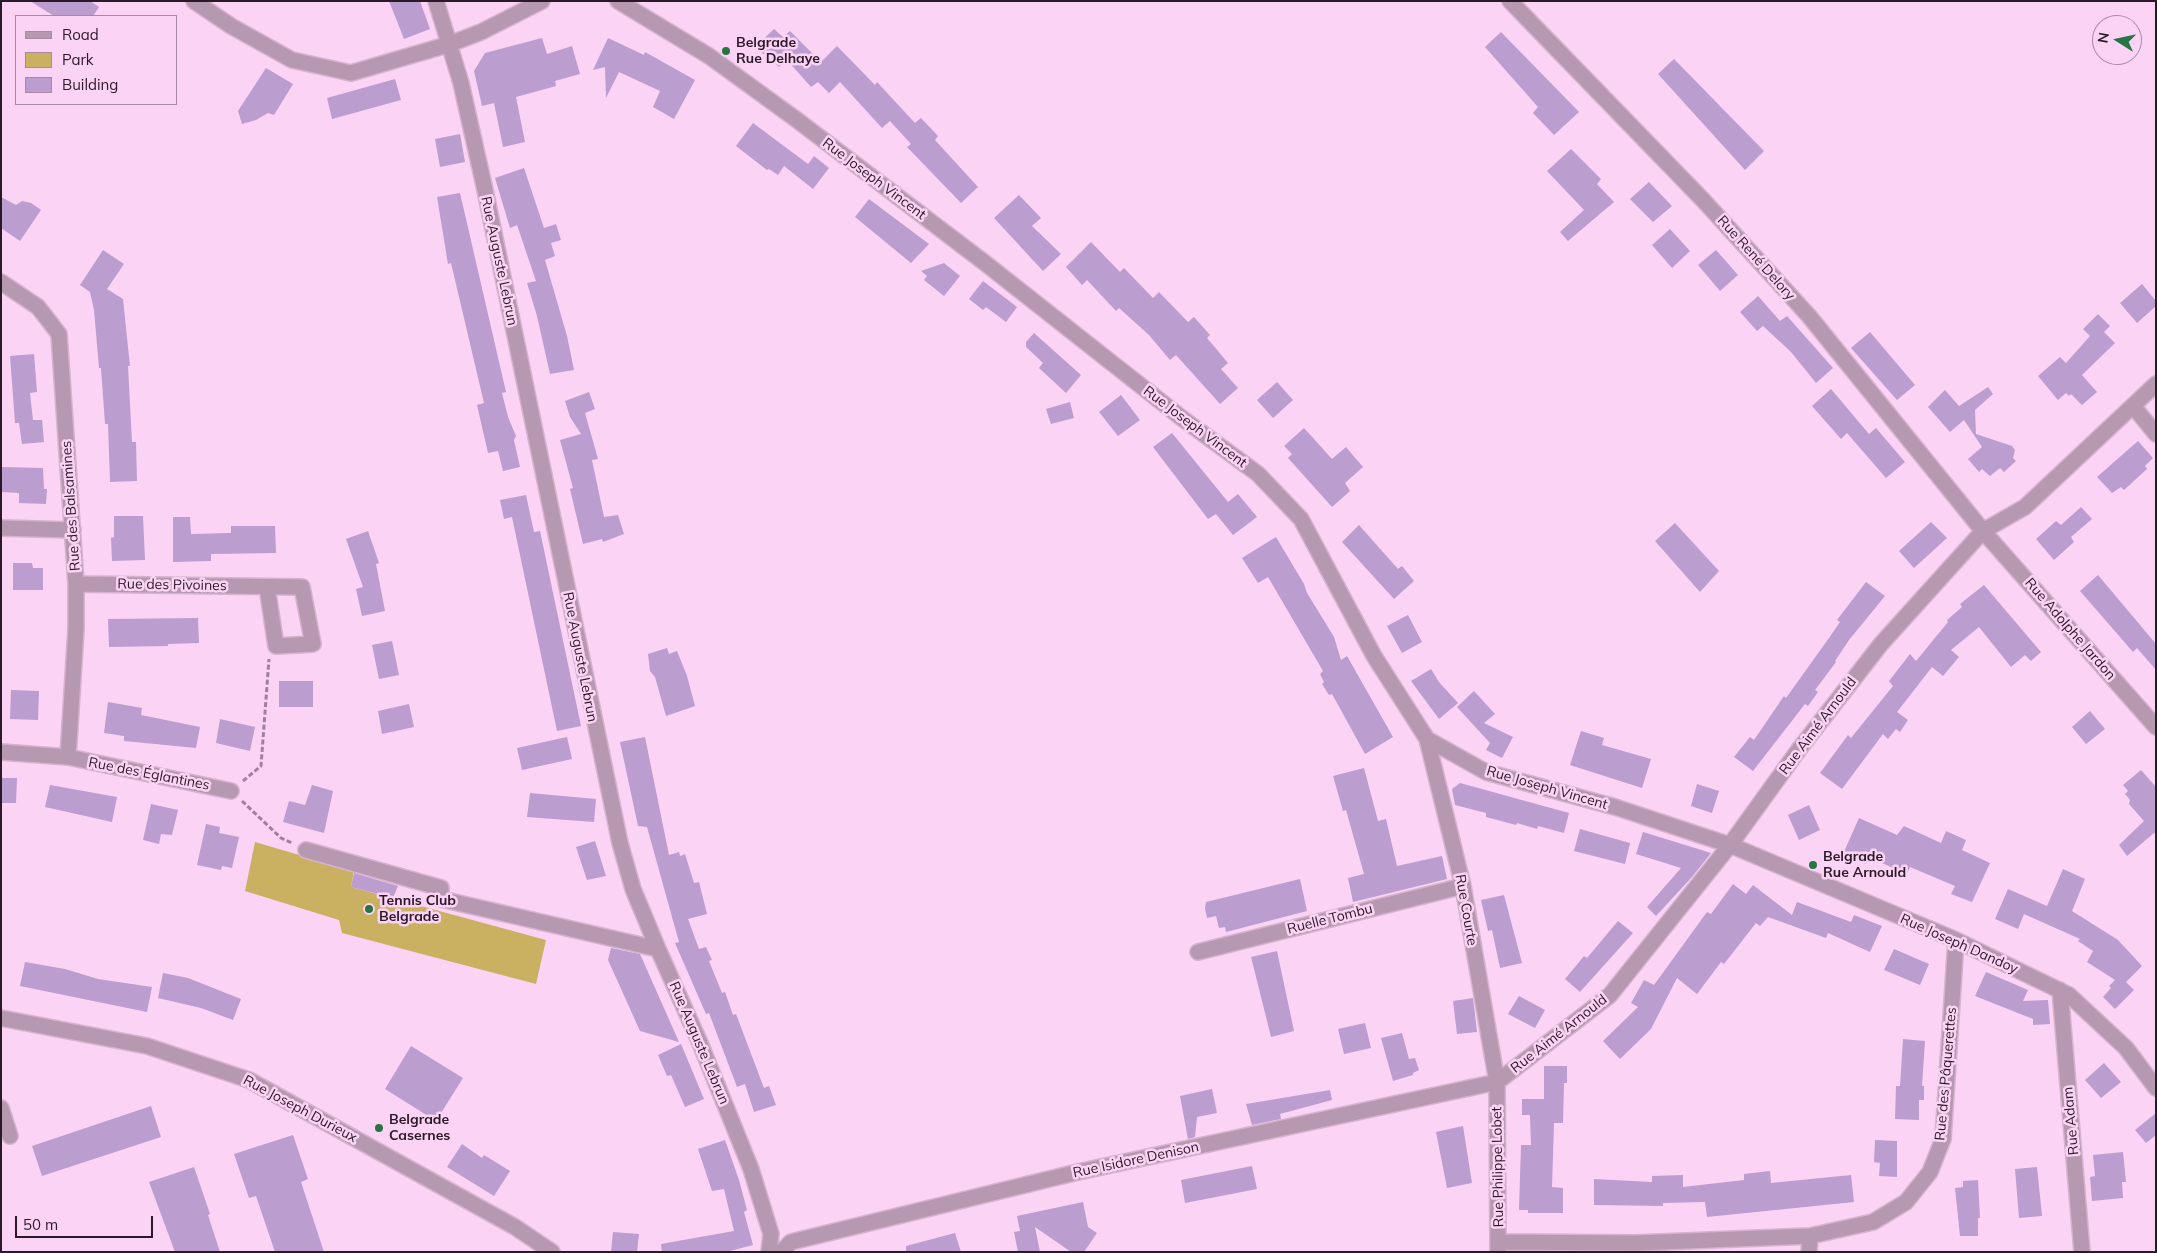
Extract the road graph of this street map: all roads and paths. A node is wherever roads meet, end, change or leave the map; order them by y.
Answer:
1 (194, 1) edge
2 (436, 1) edge
3 (542, 1) edge
4 (618, 1) edge
5 (1510, 1) edge
6 (450, 44) junction
7 (1, 282) edge
8 (2156, 384) edge
9 (2133, 406) junction
10 (2156, 434) edge
11 (1, 528) edge
12 (73, 530) junction
13 (1983, 531) junction
14 (76, 584) junction
15 (267, 587) junction
16 (276, 646) junction
17 (2156, 727) edge
18 (1427, 739) junction
19 (1, 752) edge
20 (68, 758) junction
21 (231, 791) junction
22 (1730, 846) junction
23 (306, 850) joint
24 (1463, 886) junction
25 (1956, 940) junction
26 (658, 949) junction
27 (1198, 952) dead end
28 (2060, 990) junction
29 (1, 1018) edge
30 (1497, 1082) junction
31 (2156, 1088) edge
32 (1, 1108) edge
33 (10, 1136) dead end
34 (1810, 1236) junction
35 (1498, 1247) edge
36 (549, 1251) edge
37 (769, 1252) edge
38 (781, 1252) edge
39 (1810, 1252) edge
40 (2082, 1252) edge

1 - 6 street
2 - 6 street, Rue Auguste Lebrun
3 - 6 street
4 - 18 street, Rue Joseph Vincent
5 - 13 street, Rue René Delory
6 - 26 street, Rue Auguste Lebrun
7 - 12 street, Rue des Balsamines
8 - 9 street, Rue Aimé Arnould
9 - 10 street
9 - 13 street, Rue Aimé Arnould
11 - 12 street
12 - 14 street, Rue des Balsamines
13 - 17 street, Rue Adolphe Jardon
13 - 22 street, Rue Aimé Arnould
14 - 15 street, Rue des Pivoines
14 - 20 street, Rue des Balsamines
15 - 16 street
15 - 16 street, Rue des Pivoines
16 - 21 path
18 - 22 street, Rue Joseph Vincent
18 - 24 street, Rue Courte
19 - 20 street, Rue des Églantines
20 - 21 street, Rue des Églantines
21 - 23 path
22 - 25 street, Rue Joseph Dandoy
22 - 30 street, Rue Aimé Arnould
23 - 26 street
24 - 27 street, Ruelle Tombu
24 - 30 street, Rue Courte
25 - 28 street, Rue Joseph Dandoy
25 - 34 street, Rue des Pâquerettes
26 - 37 street, Rue Auguste Lebrun
28 - 31 street, Rue Joseph Dandoy
28 - 40 street, Rue Adam
29 - 36 street, Rue Joseph Durieux
30 - 35 street, Rue Philippe Lobet
30 - 38 street, Rue Isidore Denison
32 - 33 street
34 - 35 street, Rue des Pâquerettes
34 - 39 street

